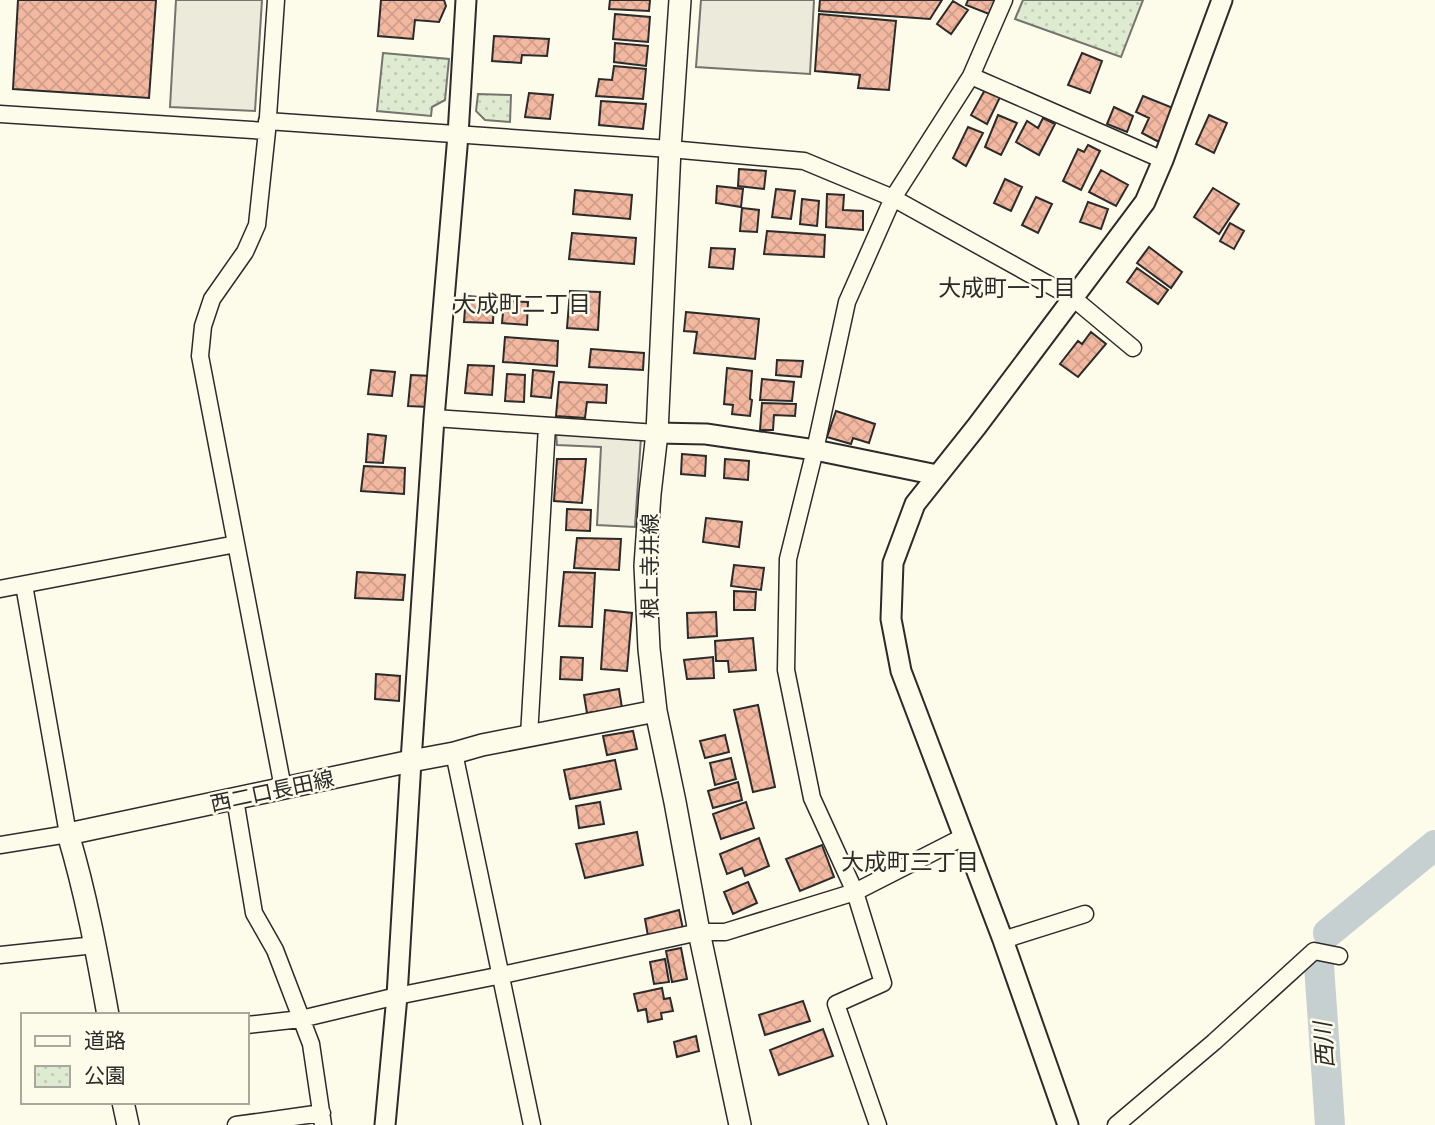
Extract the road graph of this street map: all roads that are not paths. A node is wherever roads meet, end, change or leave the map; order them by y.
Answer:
1 (276, 0) edge
2 (466, 0) edge
3 (680, 0) edge
4 (1004, 0) edge
5 (1222, 0) edge
6 (971, 76) junction
7 (0, 114) edge
8 (267, 126) junction
9 (458, 135) junction
10 (670, 149) junction
11 (1163, 160) junction
12 (893, 198) junction
13 (1073, 298) junction
14 (1133, 348) dead end
15 (434, 418) junction
16 (547, 426) junction
17 (657, 433) junction
18 (815, 450) junction
19 (937, 475) junction
20 (236, 544) junction
21 (24, 585) junction
22 (0, 589) edge
23 (656, 711) junction
24 (529, 736) junction
25 (454, 753) junction
26 (411, 761) junction
27 (283, 788) junction
28 (235, 799) junction
29 (68, 834) junction
30 (963, 836) junction
31 (0, 845) edge
32 (855, 892) junction
33 (1085, 914) dead end
34 (699, 932) junction
35 (1003, 940) junction
36 (95, 945) junction
37 (0, 955) edge
38 (1339, 956) dead end
39 (502, 975) junction
40 (397, 996) junction
41 (108, 1013) edge
42 (301, 1019) junction
43 (248, 1025) edge
44 (123, 1104) edge
45 (322, 1119) edge
46 (128, 1125) edge
47 (236, 1125) edge
48 (384, 1125) edge
49 (532, 1125) edge
50 (740, 1125) edge
51 (878, 1125) edge
52 (1068, 1125) edge
53 (1116, 1125) edge

1 - 8 street
2 - 9 street
3 - 10 main road, 根上寺井線
4 - 6 street
5 - 11 street
6 - 11 street
6 - 12 street
7 - 8 street
8 - 9 street
8 - 20 street
9 - 10 street
9 - 15 street
10 - 12 street
10 - 17 main road, 根上寺井線
11 - 13 street
12 - 13 street
12 - 18 street
13 - 14 street
13 - 19 street
15 - 16 street
15 - 26 street
16 - 17 street
16 - 24 street
17 - 18 street
17 - 23 main road, 根上寺井線
18 - 19 street
18 - 32 street
19 - 30 street
20 - 21 street
20 - 27 street
21 - 22 street
21 - 29 street
23 - 24 main road, 西二口長田線
23 - 34 main road, 根上寺井線
24 - 25 main road, 西二口長田線
25 - 26 main road, 西二口長田線
25 - 39 street
26 - 27 main road, 西二口長田線
26 - 40 street
27 - 28 main road, 西二口長田線
28 - 29 main road, 西二口長田線
28 - 42 street
29 - 31 street
29 - 36 main road
30 - 32 street
30 - 35 street
32 - 34 street
32 - 51 street
33 - 35 street
34 - 39 street
34 - 50 main road, 根上寺井線
35 - 52 street
36 - 37 street
36 - 41 main road
38 - 53 street
39 - 40 street
39 - 49 street
40 - 42 street
40 - 48 street
42 - 43 street
42 - 45 street
44 - 46 main road
45 - 47 street

